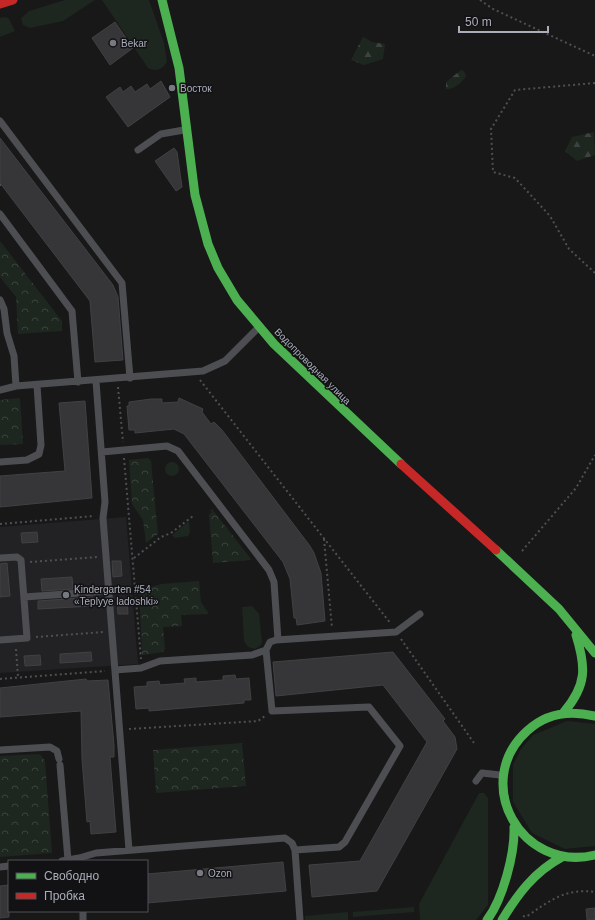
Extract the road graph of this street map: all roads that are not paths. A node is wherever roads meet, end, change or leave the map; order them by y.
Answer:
1 (13, 0) edge
2 (162, 0) edge
3 (0, 4) edge
4 (0, 121) edge
5 (187, 130) junction
6 (138, 150) dead end
7 (0, 214) edge
8 (0, 300) edge
9 (259, 328) junction
10 (130, 378) junction
11 (96, 381) junction
12 (78, 382) junction
13 (37, 385) junction
14 (16, 386) junction
15 (0, 390) edge
16 (102, 452) junction
17 (0, 462) edge
18 (0, 558) edge
19 (109, 590) junction
20 (24, 597) junction
21 (420, 614) dead end
22 (571, 623) junction
23 (0, 640) edge
24 (278, 640) junction
25 (266, 650) junction
26 (595, 653) edge
27 (115, 670) junction
28 (564, 712) junction
29 (595, 716) edge
30 (0, 750) edge
31 (502, 776) junction
32 (476, 780) dead end
33 (514, 827) junction
34 (129, 850) junction
35 (295, 850) junction
36 (595, 856) edge
37 (562, 857) junction
38 (579, 858) junction
39 (65, 860) edge
40 (80, 860) edge
41 (590, 865) dead end
42 (505, 916) edge
43 (300, 920) edge
44 (487, 920) edge

1 - 3 main road
2 - 5 main road, Водопроводная улица
4 - 10 lane
5 - 6 lane
5 - 9 main road, Водопроводная улица
7 - 12 lane
8 - 14 lane
9 - 10 lane
9 - 22 main road, Водопроводная улица
10 - 11 lane
11 - 12 lane
11 - 16 lane
12 - 13 lane
13 - 14 lane
13 - 17 lane
14 - 15 lane
16 - 19 lane
16 - 24 lane
18 - 20 lane
19 - 20 lane
19 - 27 lane
20 - 23 lane
21 - 24 lane
22 - 26 main road, Водопроводная улица
22 - 28 main road
24 - 25 lane
25 - 27 lane
25 - 35 lane
27 - 34 lane
28 - 29 main road
28 - 31 main road
30 - 39 lane
31 - 32 lane
31 - 33 main road
33 - 37 main road
33 - 44 main road
34 - 35 lane
34 - 40 lane
35 - 43 lane
36 - 38 main road
37 - 38 main road
37 - 42 main road
38 - 41 main road

